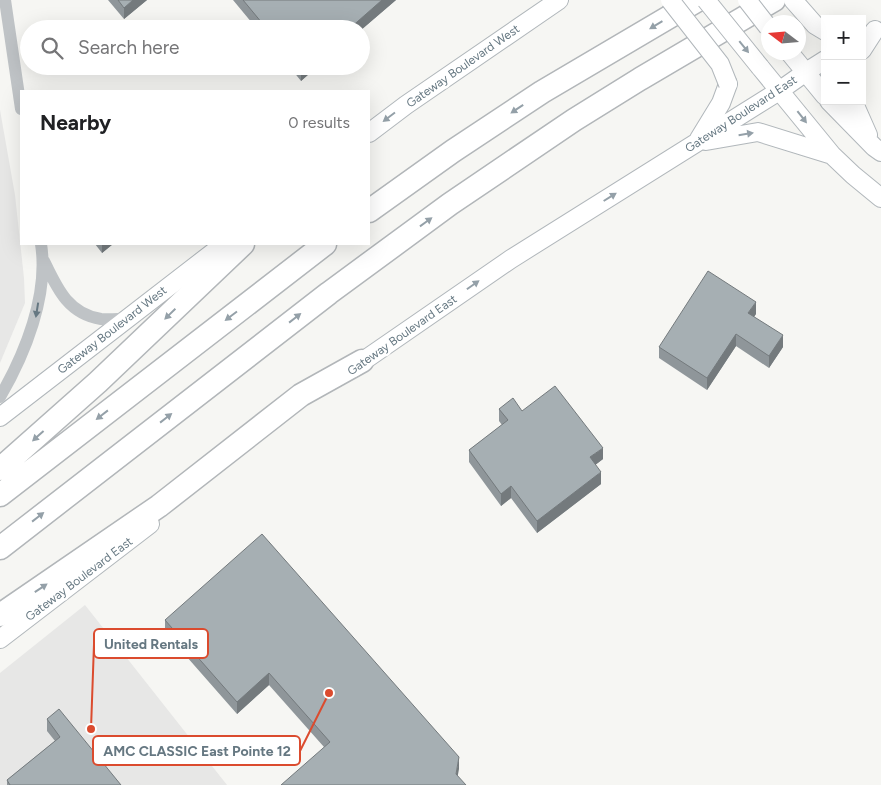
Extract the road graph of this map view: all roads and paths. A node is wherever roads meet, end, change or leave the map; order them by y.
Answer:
1 (5, 0) edge
2 (559, 0) edge
3 (670, 0) edge
4 (698, 0) edge
5 (706, 0) edge
6 (747, 0) edge
7 (774, 0) edge
8 (793, 0) edge
9 (761, 18) edge
10 (821, 29) edge
11 (796, 60) edge
12 (821, 63) edge
13 (806, 72) junction
14 (779, 91) junction
15 (821, 91) edge
16 (20, 102) edge
17 (832, 105) edge
18 (855, 105) edge
19 (370, 132) edge
20 (698, 142) junction
21 (877, 149) edge
22 (832, 155) junction
23 (881, 198) edge
24 (370, 210) edge
25 (41, 245) edge
26 (223, 245) edge
27 (242, 245) edge
28 (324, 245) edge
29 (44, 261) junction
30 (129, 318) junction
31 (362, 361) junction
32 (0, 397) edge
33 (0, 416) edge
34 (0, 469) edge
35 (0, 495) edge
36 (0, 548) edge
37 (0, 615) edge
38 (0, 639) edge

1 - 16 street
2 -> 19 main road, Gateway Boulevard West
3 - 20 main road, bridge
4 -> 24 highway
5 -> 14 main road, bridge
6 - 9 main road, bridge
36 -> 7 highway
8 - 10 main road
11 - 13 main road
12 - 13 main road, Gateway Boulevard East
13 - 14 main road, Gateway Boulevard East
13 - 15 main road
14 - 20 main road, Gateway Boulevard East
14 -> 22 main road
17 - 21 main road
18 - 21 main road
20 -> 22 main road
31 -> 20 main road, Gateway Boulevard East
22 - 23 main road
25 - 29 street
26 - 30 main road, Gateway Boulevard West
27 -> 34 highway
28 -> 35 highway
29 - 30 street
29 -> 32 street
30 - 33 main road, Gateway Boulevard West
37 -> 31 highway
31 - 38 main road, Gateway Boulevard East

